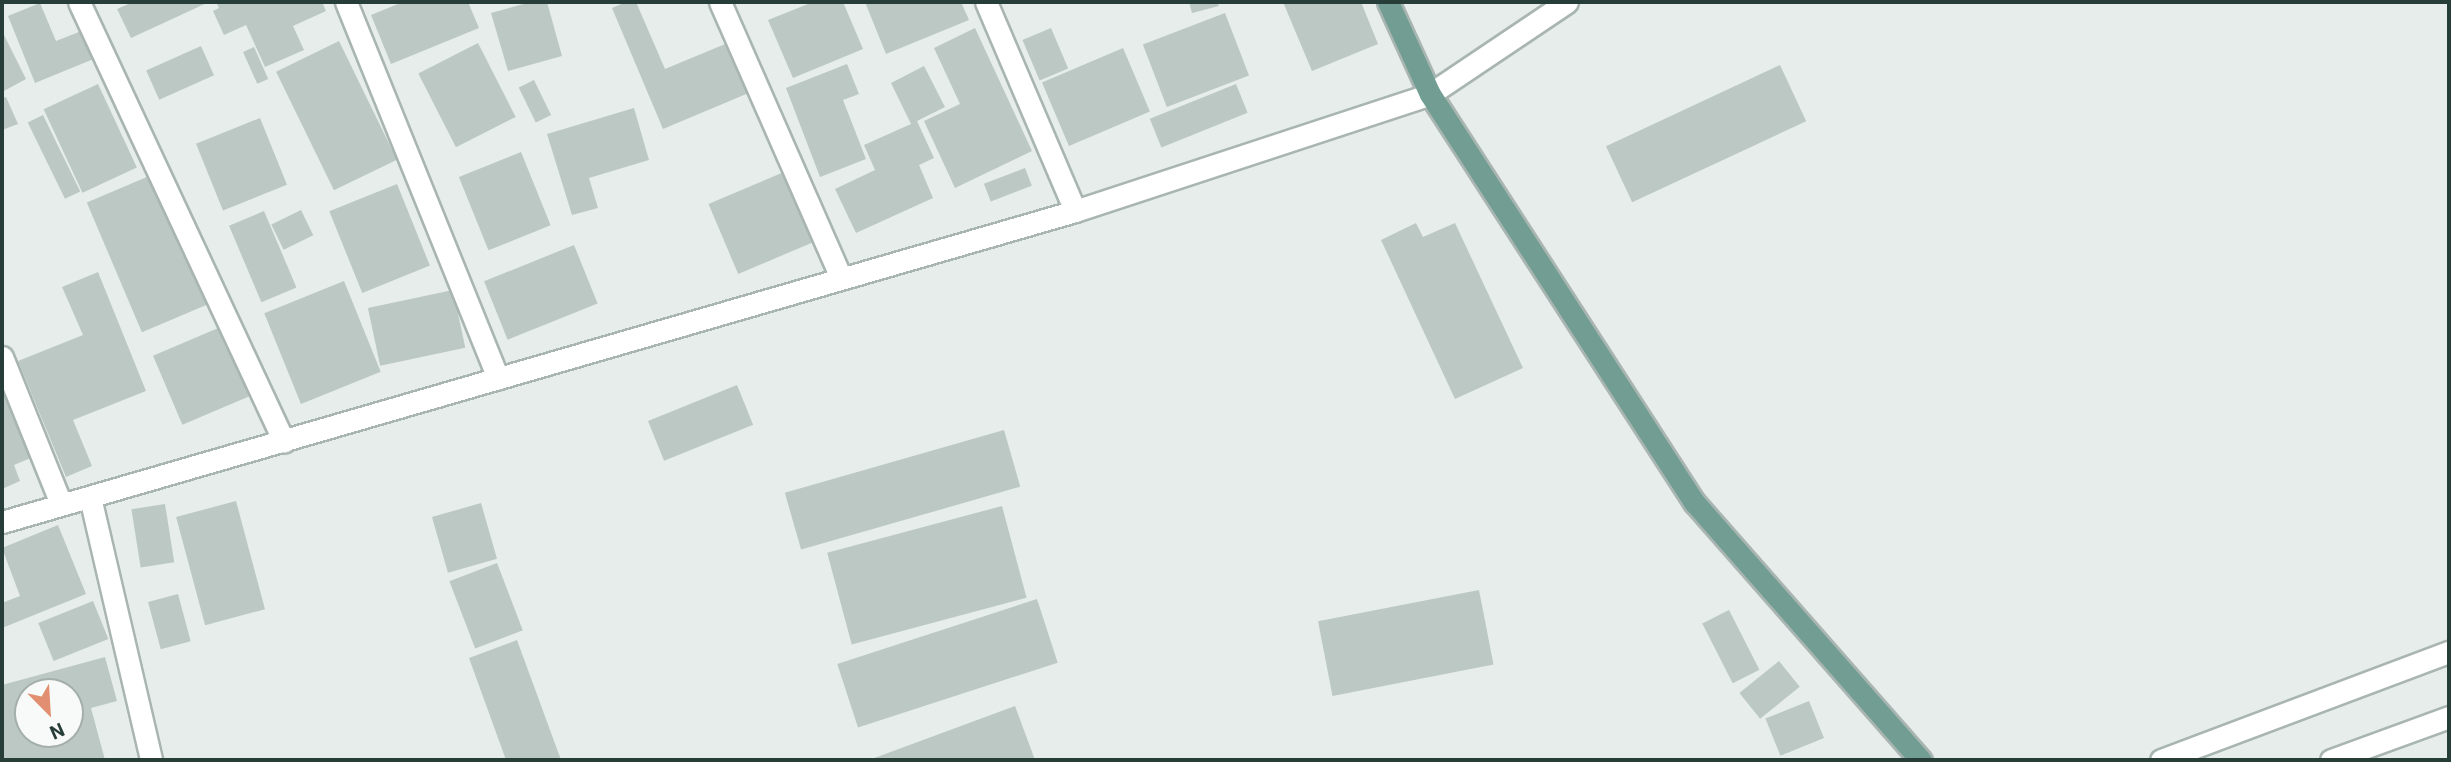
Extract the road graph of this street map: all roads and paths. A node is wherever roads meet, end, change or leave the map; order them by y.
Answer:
1 (79, 2) edge
2 (345, 2) edge
3 (720, 2) edge
4 (986, 2) edge
5 (1388, 2) edge
6 (1567, 2) edge
7 (1430, 94) junction
8 (1075, 211) junction
9 (840, 275) junction
10 (2, 357) edge
11 (498, 379) junction
12 (284, 441) junction
13 (90, 496) junction
14 (61, 504) junction
15 (2, 522) edge
16 (2449, 652) edge
17 (2449, 717) edge
18 (151, 760) edge
19 (1921, 760) edge
20 (2161, 760) edge
21 (2331, 760) edge

1 - 12 street
2 - 11 street
3 - 9 street
4 - 8 street
5 - 7 main road
6 - 7 street
7 - 8 street
7 - 19 main road
8 - 9 street
9 - 11 street
10 - 14 street
11 - 12 street
12 - 13 street
13 - 14 street
13 - 18 street
14 - 15 street
16 - 20 street
17 - 21 street

